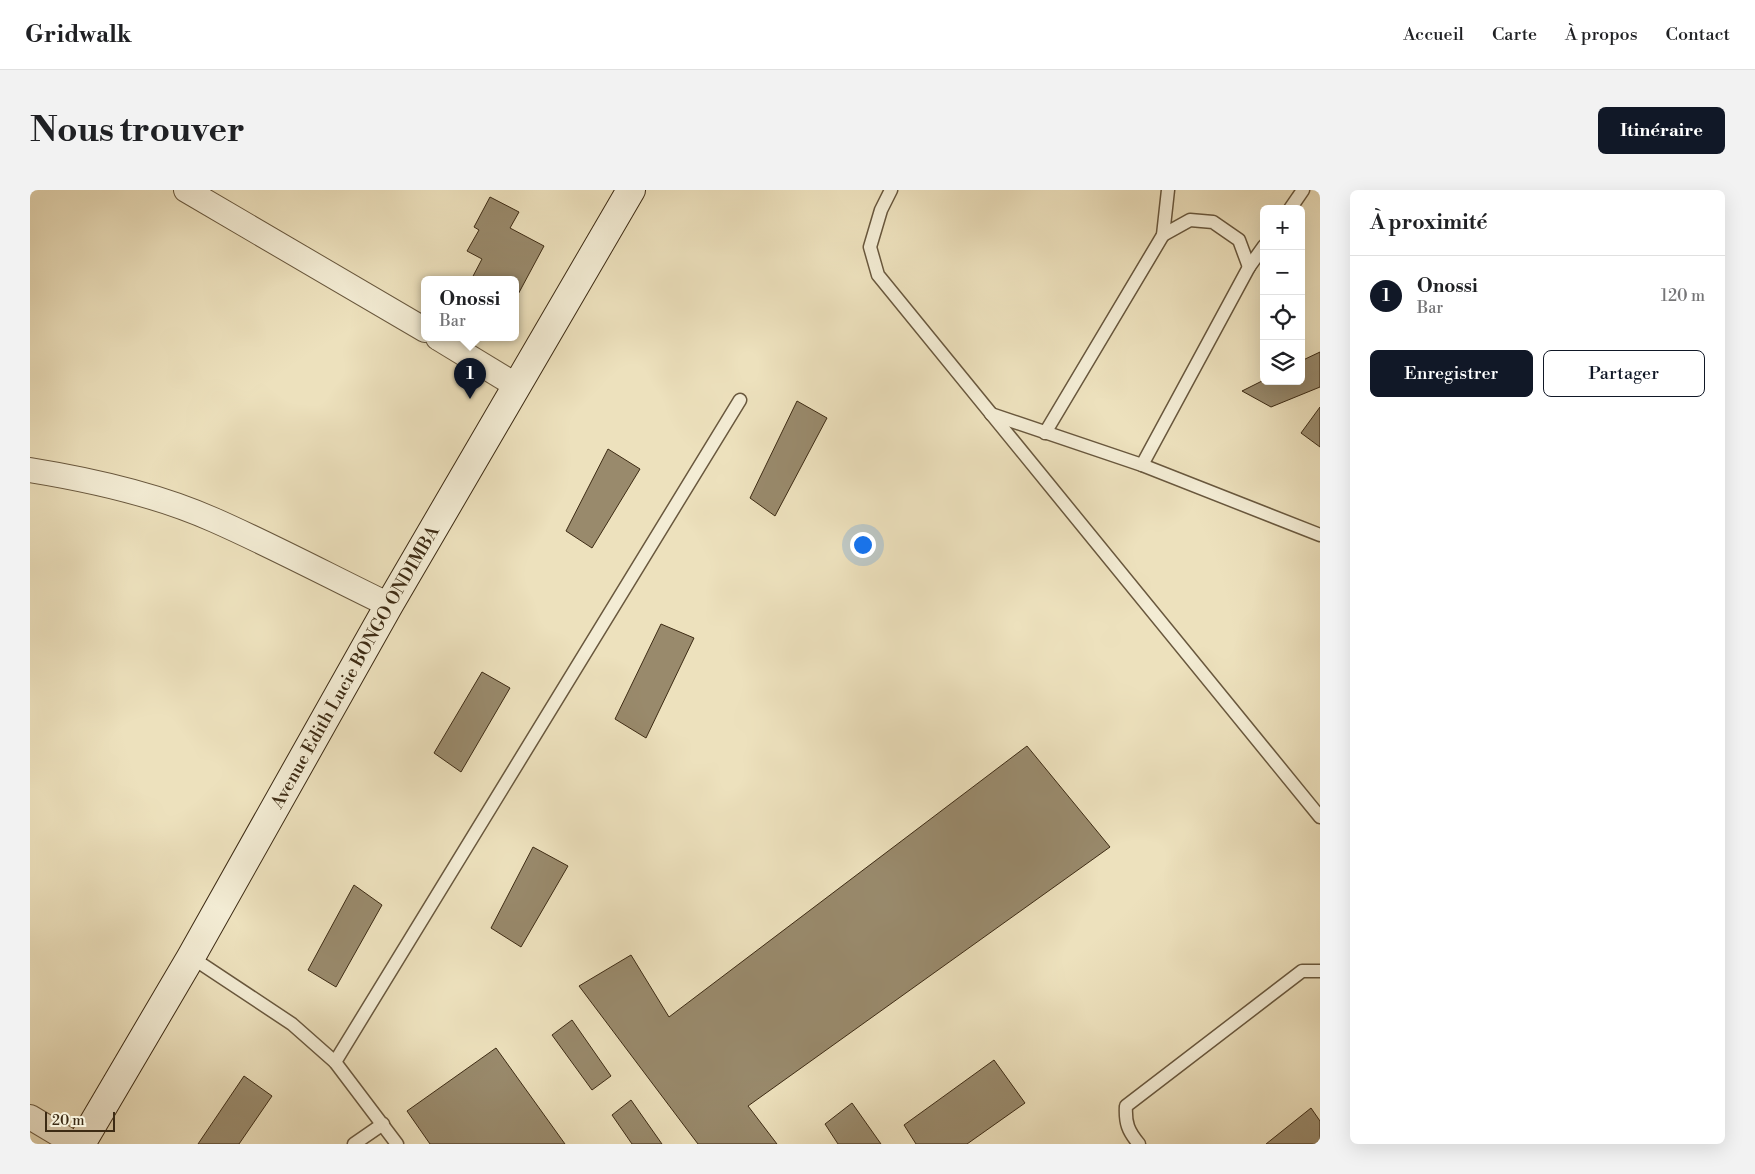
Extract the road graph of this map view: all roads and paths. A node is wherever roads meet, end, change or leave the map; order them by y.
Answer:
1 (186, 190) edge
2 (631, 190) edge
3 (891, 190) edge
4 (1168, 190) edge
5 (1303, 190) edge
6 (1293, 205) edge
7 (1163, 235) junction
8 (1261, 250) edge
9 (1249, 266) junction
10 (421, 328) edge
11 (443, 341) edge
12 (517, 386) junction
13 (740, 400) dead end
14 (991, 414) junction
15 (1045, 433) junction
16 (1142, 465) junction
17 (30, 470) edge
18 (1320, 535) edge
19 (389, 605) junction
20 (1320, 817) edge
21 (191, 957) junction
22 (1320, 971) edge
23 (335, 1062) junction
24 (30, 1118) edge
25 (383, 1124) junction
26 (75, 1144) edge
27 (80, 1144) edge
28 (354, 1144) edge
29 (397, 1144) edge
30 (1139, 1144) edge

1 - 10 street
2 - 12 main road, Avenue Edith Lucie BONGO ONDIMBA
3 - 14 lane
4 - 7 lane
5 - 6 lane
7 - 9 lane
7 - 15 lane
8 - 9 lane
9 - 16 lane
11 - 12 street
12 - 19 main road, Avenue Edith Lucie BONGO ONDIMBA
13 - 23 lane
14 - 15 lane
14 - 20 lane
15 - 16 lane
16 - 18 lane
17 - 19 street
19 - 21 main road, Avenue Edith Lucie BONGO ONDIMBA
21 - 23 lane
21 - 27 main road, Avenue Edith Lucie BONGO ONDIMBA
22 - 30 lane
23 - 25 lane
24 - 26 street
25 - 28 lane
25 - 29 lane

